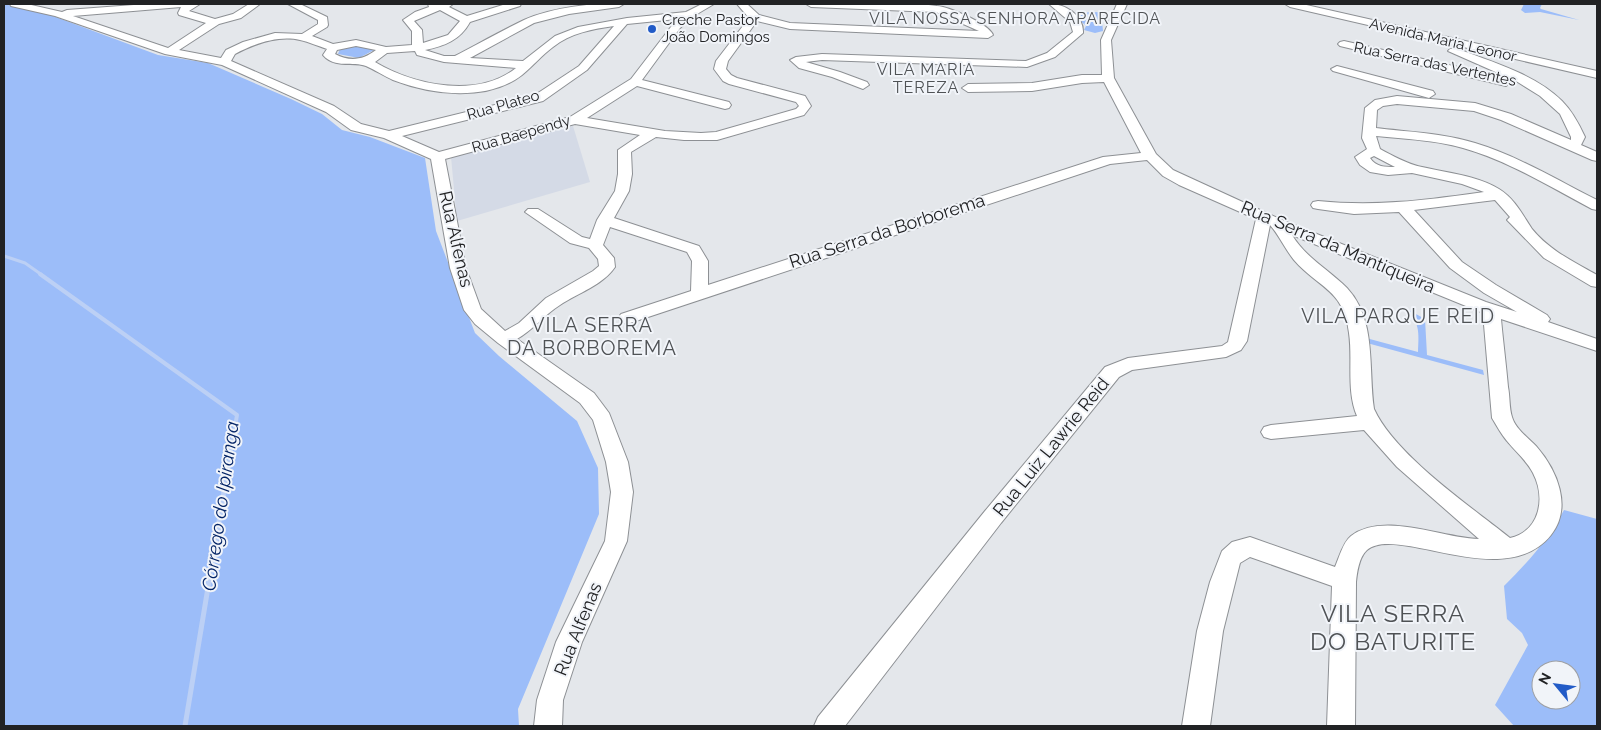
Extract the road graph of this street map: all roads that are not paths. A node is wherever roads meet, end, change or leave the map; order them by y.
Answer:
1 (15, 4) edge
2 (183, 4) edge
3 (195, 4) edge
4 (255, 4) edge
5 (293, 4) edge
6 (424, 4) edge
7 (516, 4) edge
8 (619, 4) edge
9 (709, 4) edge
10 (742, 4) edge
11 (811, 4) edge
12 (1054, 4) edge
13 (1132, 4) edge
14 (1290, 4) edge
15 (1313, 4) edge
16 (444, 5) edge
17 (1121, 8) edge
18 (1349, 8) edge
19 (58, 14) junction
20 (688, 15) junction
21 (756, 17) junction
22 (466, 20) junction
23 (215, 22) junction
24 (622, 22) junction
25 (1394, 28) junction
26 (988, 35) junction
27 (1092, 36) junction
28 (304, 37) junction
29 (1344, 44) dead end
30 (1468, 45) junction
31 (333, 47) junction
32 (418, 47) junction
33 (384, 50) junction
34 (1452, 51) junction
35 (169, 52) junction
36 (457, 60) junction
37 (943, 61) junction
38 (225, 62) junction
39 (367, 62) junction
40 (525, 65) junction
41 (1597, 68) edge
42 (1336, 69) dead end
43 (1597, 75) edge
44 (1108, 78) junction
45 (635, 82) junction
46 (1526, 83) junction
47 (863, 85) dead end
48 (968, 88) dead end
49 (725, 105) dead end
50 (1461, 105) junction
51 (575, 120) junction
52 (1370, 131) junction
53 (656, 132) junction
54 (388, 135) junction
55 (1573, 145) junction
56 (1150, 156) junction
57 (1597, 157) edge
58 (438, 158) junction
59 (1467, 180) junction
60 (1499, 194) junction
61 (1480, 196) junction
62 (1318, 205) dead end
63 (1597, 206) edge
64 (1403, 207) junction
65 (533, 212) dead end
66 (1270, 219) junction
67 (605, 220) junction
68 (1524, 227) junction
69 (595, 245) junction
70 (1597, 282) edge
71 (1490, 289) junction
72 (699, 294) junction
73 (1491, 310) junction
74 (1513, 317) junction
75 (627, 318) dead end
76 (1562, 333) junction
77 (504, 339) junction
78 (1597, 345) edge
79 (1368, 422) junction
80 (1270, 432) dead end
81 (1507, 549) junction
82 (1344, 580) junction
83 (548, 726) edge
84 (828, 726) edge
85 (1196, 726) edge
86 (1342, 726) edge

1 - 19 street
2 - 19 street
3 - 23 street
4 - 23 street
5 - 28 street
6 - 16 street
7 - 22 street
8 - 36 street
9 - 20 street, Rua Baependy
10 - 21 street
11 - 26 street
12 - 27 street
13 - 17 street
14 - 25 street, Avenida Maria Leonor
15 - 18 street, Avenida Maria Leonor
16 - 22 street
16 - 32 street
17 - 27 street
18 - 41 street, Avenida Maria Leonor
19 - 35 street
20 - 24 street
20 - 45 street, Rua Baependy
21 - 26 street
21 - 53 street
22 - 32 street
23 - 35 street
24 - 40 street
24 - 54 street, Rua Plateo
25 - 30 street, Avenida Maria Leonor
25 - 34 street
26 - 37 street
27 - 37 street
27 - 44 street
28 - 31 street
28 - 38 street
29 - 46 street, Rua Serra das Vertentes
30 - 34 street
30 - 43 street, Avenida Maria Leonor
31 - 33 street
31 - 39 street
32 - 33 street
32 - 36 street
33 - 39 street
34 - 46 street
35 - 38 street
36 - 40 street
37 - 47 street
38 - 54 street
39 - 40 street
42 - 50 street
44 - 48 street
44 - 56 street, Rua Serra da Mantiqueira
45 - 49 street
45 - 51 street, Rua Baependy
46 - 55 street
50 - 52 street
50 - 55 street
51 - 53 street
51 - 58 street, Rua Baependy
52 - 59 street
52 - 63 street
53 - 67 street
54 - 58 street
55 - 57 street
56 - 66 street, Rua Serra da Mantiqueira
56 - 72 street, Rua Serra da Borborema
58 - 77 street, Rua Alfenas
59 - 60 street
59 - 61 street
60 - 61 street
60 - 68 street
61 - 64 street
61 - 68 street
62 - 64 street
64 - 71 street
65 - 69 street
66 - 73 street, Rua Serra da Mantiqueira
66 - 79 street
66 - 84 street, Rua Luiz Lawrie Reid
67 - 69 street
67 - 72 street
68 - 70 street
69 - 77 street
71 - 74 street
71 - 76 street
72 - 75 street, Rua Serra da Borborema
73 - 74 street, Rua Serra da Mantiqueira
73 - 81 street
74 - 76 street, Rua Serra da Mantiqueira
76 - 78 street
77 - 83 street, Rua Alfenas
79 - 80 street
79 - 81 street
81 - 82 street
82 - 85 street
82 - 86 street

